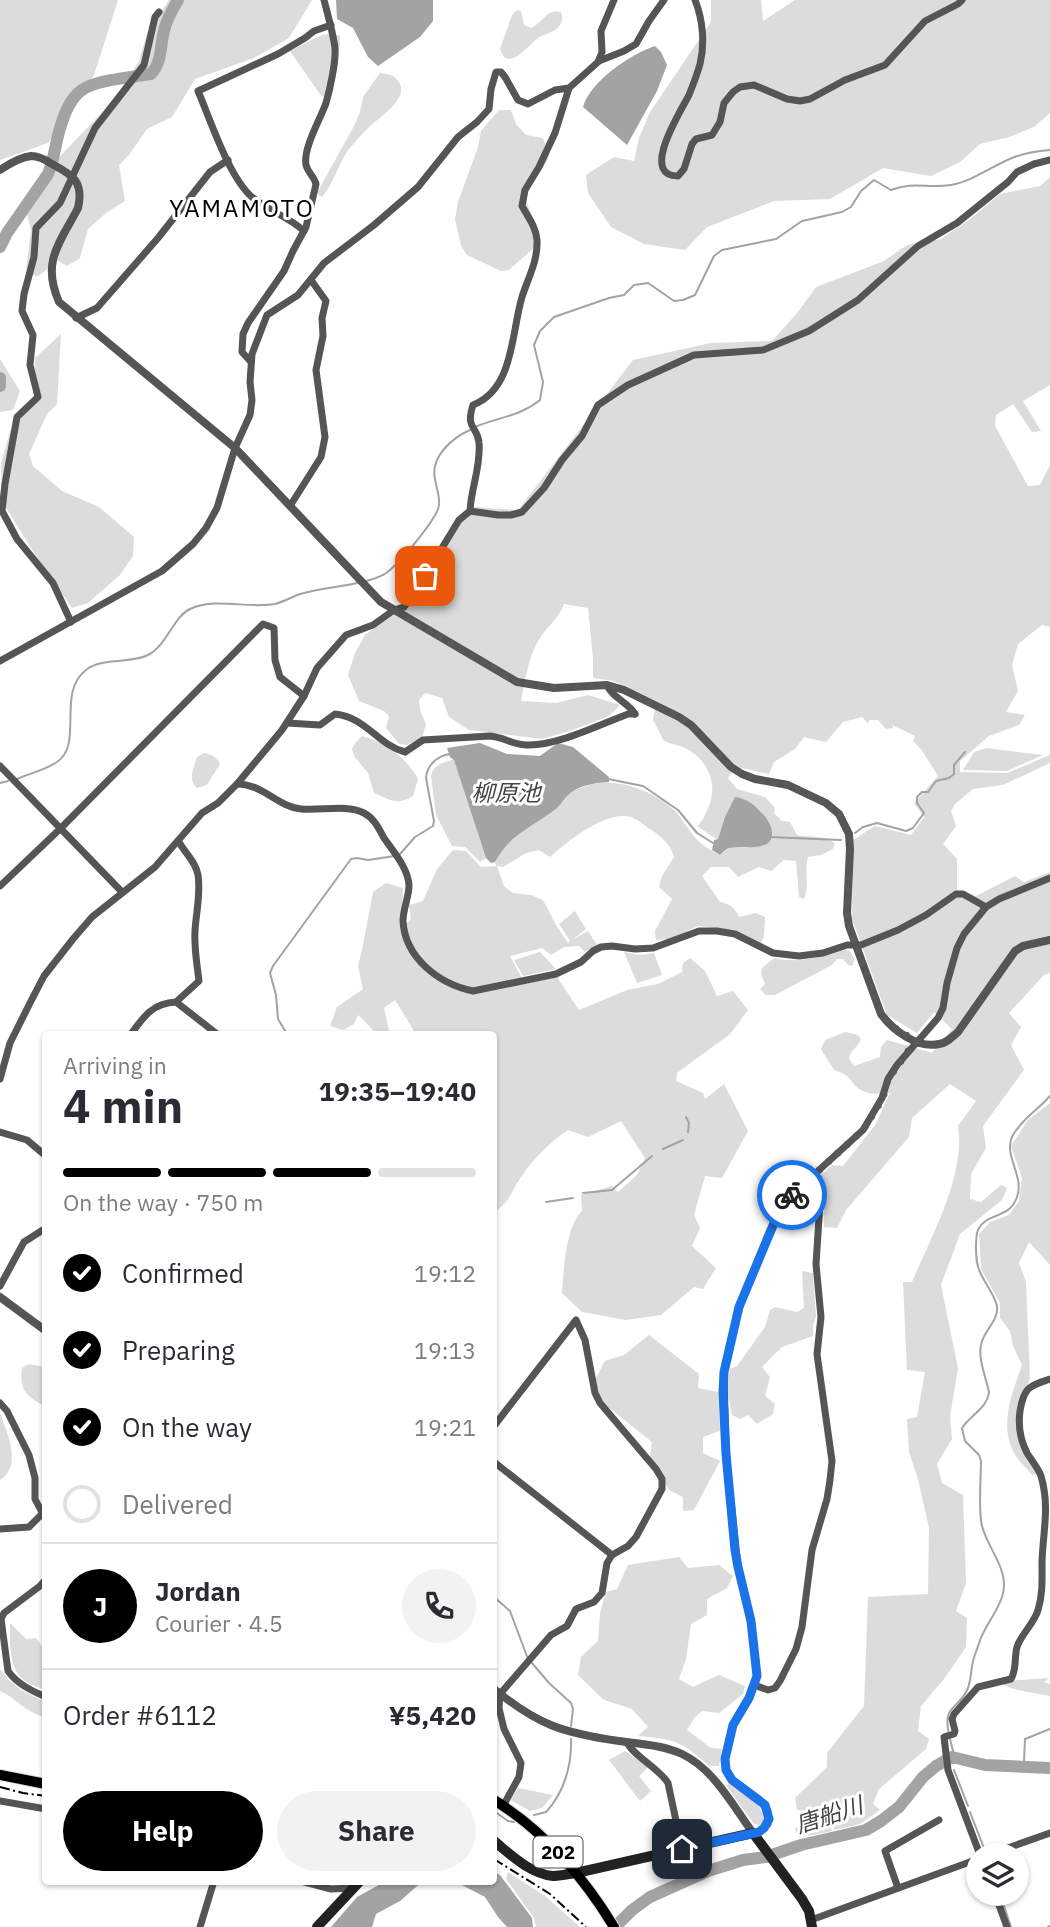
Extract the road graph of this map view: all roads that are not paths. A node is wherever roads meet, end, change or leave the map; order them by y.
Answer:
1 (324, 0) edge
2 (614, 0) edge
3 (664, 0) edge
4 (695, 0) edge
5 (962, 0) edge
6 (159, 12) dead end
7 (331, 25) junction
8 (598, 61) junction
9 (569, 88) junction
10 (228, 160) junction
11 (1050, 160) edge
12 (0, 170) edge
13 (70, 174) junction
14 (304, 231) junction
15 (312, 280) junction
16 (76, 318) junction
17 (251, 362) junction
18 (235, 448) junction
19 (290, 506) junction
20 (470, 511) junction
21 (394, 610) junction
22 (71, 622) junction
23 (0, 662) edge
24 (607, 685) junction
25 (304, 696) junction
26 (287, 723) junction
27 (0, 766) edge
28 (237, 784) junction
29 (61, 828) junction
30 (178, 842) junction
31 (1050, 878) edge
32 (0, 886) edge
33 (122, 892) junction
34 (986, 907) junction
35 (1050, 940) edge
36 (855, 944) junction
37 (176, 1002) junction
38 (133, 1031) edge
39 (213, 1031) edge
40 (917, 1042) junction
41 (0, 1079) edge
42 (0, 1132) edge
43 (42, 1153) edge
44 (807, 1181) junction
45 (42, 1231) edge
46 (0, 1286) edge
47 (0, 1297) edge
48 (42, 1328) edge
49 (1050, 1378) edge
50 (0, 1403) edge
51 (497, 1422) edge
52 (497, 1464) edge
53 (42, 1511) edge
54 (42, 1517) edge
55 (0, 1529) edge
56 (612, 1555) junction
57 (1046, 1582) edge
58 (42, 1584) edge
59 (754, 1685) junction
60 (497, 1691) edge
61 (42, 1696) edge
62 (627, 1742) junction
63 (0, 1774) edge
64 (42, 1783) edge
65 (0, 1801) edge
66 (498, 1803) edge
67 (42, 1808) edge
68 (939, 1820) dead end
69 (753, 1833) junction
70 (1050, 1833) edge
71 (497, 1843) edge
72 (974, 1843) edge
73 (1022, 1843) edge
74 (682, 1849) junction
75 (966, 1862) edge
76 (576, 1873) junction
77 (213, 1885) edge
78 (316, 1885) edge
79 (356, 1885) edge
80 (898, 1888) junction
81 (999, 1906) edge
82 (611, 1922) edge
83 (812, 1924) edge
84 (200, 1927) edge
85 (317, 1927) edge
86 (1007, 1927) edge

1 - 7 street
2 - 8 street
3 - 8 street
4 - 5 street
6 - 13 street
7 - 10 street
7 - 14 street
8 - 9 street
9 - 15 street
9 - 20 street
10 - 14 street
10 - 16 street
11 - 20 street
12 - 13 street
13 - 16 street
13 - 22 street
14 - 17 street
15 - 17 street
15 - 19 street
16 - 18 street
17 - 18 street
18 - 19 street
18 - 22 street
19 - 21 street
20 - 21 street
21 - 24 street
21 - 25 street
22 - 23 street
24 - 26 street
24 - 36 street
25 - 26 street
25 - 29 street
26 - 28 street
27 - 29 street
28 - 30 street
28 - 36 street
29 - 32 street
29 - 33 street
30 - 33 street
30 - 37 street
31 - 34 street
33 - 41 street
34 - 36 street
34 - 40 street
35 - 40 street
36 - 40 street
37 - 38 street
37 - 39 street
40 - 44 street
42 - 43 street
44 - 59 street
44 - 59 street
45 - 46 street
47 - 48 street
49 - 57 street
50 - 53 street
51 - 56 street
52 - 56 street
54 - 55 street
56 - 60 street
57 - 72 street
58 - 61 street
59 - 69 street
60 - 62 street
60 - 66 street
62 - 69 street
62 - 74 street
63 - 64 highway
65 - 67 street
66 - 76 highway, 202
68 - 80 street
69 - 74 main road
69 - 83 main road
70 - 73 street
71 - 76 main road
74 - 76 main road
75 - 80 street
76 - 82 highway, 202
77 - 84 street
78 - 79 street
79 - 85 main road
80 - 83 street
81 - 86 street

